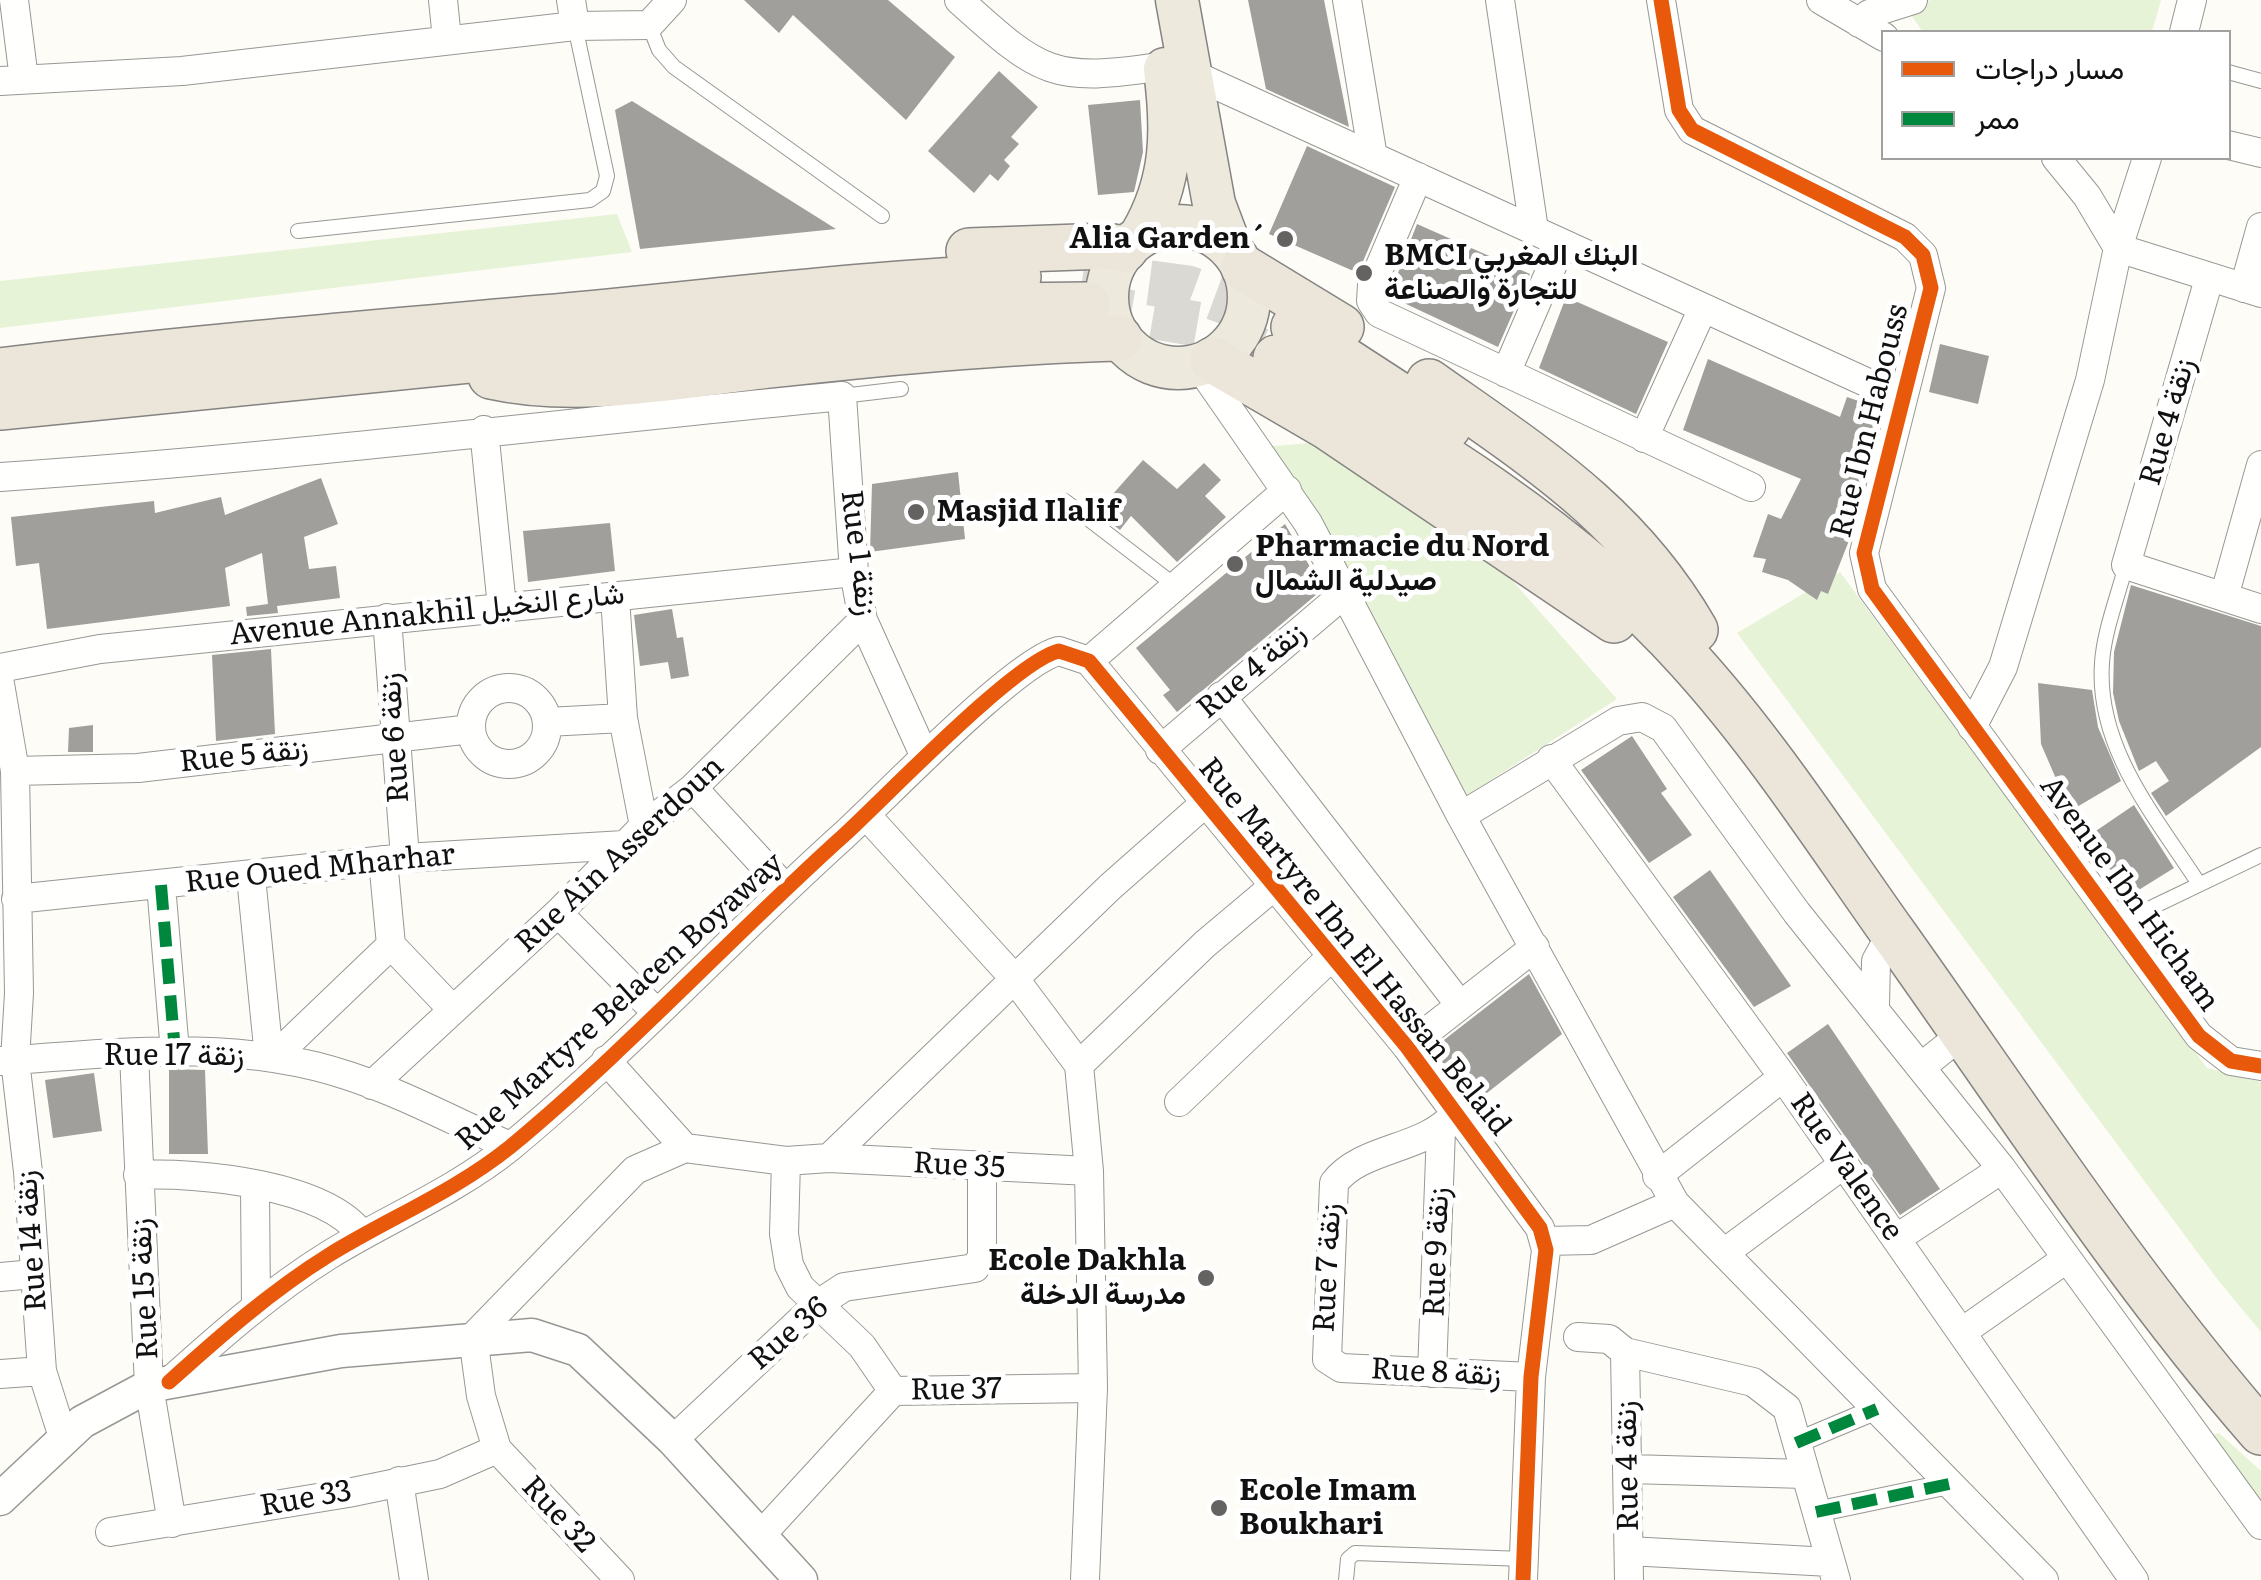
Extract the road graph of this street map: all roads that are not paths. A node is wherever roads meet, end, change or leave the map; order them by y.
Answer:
1 (14, 0) edge
2 (443, 0) edge
3 (672, 0) edge
4 (959, 0) edge
5 (1151, 0) edge
6 (1177, 0) edge
7 (1347, 0) edge
8 (1500, 0) edge
9 (1661, 0) edge
10 (1821, 0) edge
11 (1913, 0) edge
12 (2192, 0) edge
13 (573, 13) edge
14 (649, 25) junction
15 (1871, 30) edge
16 (2184, 30) edge
17 (447, 39) junction
18 (1178, 70) junction
19 (2231, 73) edge
20 (12, 80) edge
21 (2261, 81) edge
22 (2231, 146) edge
23 (2261, 153) edge
24 (1373, 157) junction
25 (2058, 160) edge
26 (2146, 160) edge
27 (1418, 177) junction
28 (882, 216) dead end
29 (2261, 228) edge
30 (1534, 230) junction
31 (298, 231) dead end
32 (1133, 242) junction
33 (1562, 242) junction
34 (2118, 248) junction
35 (1238, 258) junction
36 (2208, 279) junction
37 (2253, 291) edge
38 (1703, 308) junction
39 (404, 326) junction
40 (1119, 338) junction
41 (1285, 342) tunnel mouth
42 (1206, 363) junction
43 (435, 364) junction
44 (0, 370) edge
45 (1506, 373) junction
46 (900, 388) dead end
47 (842, 396) junction
48 (1903, 399) junction
49 (0, 406) edge
50 (484, 430) junction
51 (1644, 438) junction
52 (2261, 466) edge
53 (0, 477) edge
54 (1750, 487) dead end
55 (1287, 490) junction
56 (1065, 501) dead end
57 (2126, 565) junction
58 (854, 572) junction
59 (1177, 586) junction
60 (1345, 593) junction
61 (616, 597) junction
62 (2224, 597) junction
63 (502, 607) junction
64 (2261, 608) edge
65 (387, 618) junction
66 (863, 620) junction
67 (1692, 644) junction
68 (1089, 661) junction
69 (0, 668) edge
70 (0, 684) edge
71 (1220, 696) junction
72 (623, 718) junction
73 (547, 722) junction
74 (1972, 727) junction
75 (471, 729) junction
76 (396, 740) junction
77 (1160, 750) junction
78 (926, 757) junction
79 (1551, 759) junction
80 (15, 771) junction
81 (693, 788) junction
82 (1204, 804) junction
83 (866, 815) junction
84 (1461, 816) junction
85 (8, 819) edge
86 (634, 836) junction
87 (2261, 855) edge
88 (394, 859) junction
89 (251, 877) junction
90 (2199, 884) junction
91 (161, 885) junction
92 (1274, 886) junction
93 (785, 888) junction
94 (16, 899) junction
95 (558, 913) junction
96 (2115, 925) junction
97 (1892, 932) junction
98 (9, 938) edge
99 (391, 945) junction
100 (1535, 946) junction
101 (1331, 957) junction
102 (1014, 978) junction
103 (1460, 1005) junction
104 (1875, 1005) junction
105 (453, 1010) junction
106 (657, 1014) junction
107 (1965, 1032) junction
108 (1407, 1047) junction
109 (175, 1052) junction
110 (134, 1054) junction
111 (271, 1058) junction
112 (606, 1060) junction
113 (7, 1061) edge
114 (1079, 1065) junction
115 (2261, 1066) edge
116 (1921, 1067) junction
117 (1783, 1077) junction
118 (372, 1084) junction
119 (1179, 1102) dead end
120 (1448, 1122) junction
121 (510, 1146) junction
122 (685, 1148) junction
123 (830, 1158) junction
124 (786, 1160) junction
125 (1844, 1164) junction
126 (982, 1168) junction
127 (2002, 1169) junction
128 (1089, 1171) junction
129 (28, 1172) junction
130 (0, 1174) edge
131 (138, 1176) junction
132 (1658, 1176) junction
133 (255, 1186) junction
134 (1675, 1202) junction
135 (362, 1235) junction
136 (1897, 1238) junction
137 (1545, 1240) junction
138 (1724, 1252) junction
139 (2066, 1259) junction
140 (34, 1274) junction
141 (0, 1277) edge
142 (818, 1304) junction
143 (256, 1308) junction
144 (1962, 1332) junction
145 (473, 1337) junction
146 (1578, 1337) dead end
147 (1625, 1352) junction
148 (1340, 1368) joint
149 (42, 1371) junction
150 (1432, 1373) junction
151 (0, 1374) edge
152 (1531, 1378) junction
153 (159, 1384) junction
154 (1094, 1388) junction
155 (893, 1391) junction
156 (2261, 1395) edge
157 (1877, 1409) junction
158 (2261, 1432) edge
159 (63, 1437) junction
160 (673, 1440) junction
161 (1796, 1443) junction
162 (497, 1450) junction
163 (1630, 1469) junction
164 (1805, 1474) junction
165 (400, 1481) junction
166 (1949, 1484) junction
167 (0, 1499) edge
168 (1816, 1512) junction
169 (172, 1523) junction
170 (2261, 1525) edge
171 (110, 1532) dead end
172 (762, 1535) junction
173 (1630, 1551) junction
174 (1523, 1570) edge
175 (1833, 1571) edge
176 (414, 1580) edge
177 (620, 1580) edge
178 (801, 1580) edge
179 (1085, 1580) edge
180 (1346, 1580) edge
181 (1629, 1580) edge
182 (2044, 1580) edge
183 (2134, 1580) edge

1 - 20 street
2 - 17 street
3 - 14 street
4 - 18 street
5 - 18 main road
6 - 18 main road
7 - 24 street
8 - 30 street
9 - 48 street, Rue Ibn Habouss
10 - 15 street
11 - 15 street
12 - 16 street
13 - 14 street
13 - 17 street
13 - 31 lane
14 - 28 lane
17 - 20 street
18 - 24 street
18 - 32 main road
18 - 35 main road
19 - 21 lane
22 - 23 street
24 - 27 street
25 - 34 street
26 - 34 street
27 - 30 street
27 - 45 street
29 - 37 street
30 - 33 street
32 - 35 main road
32 - 39 highway
32 - 40 main road
33 - 38 street
33 - 45 street
34 - 36 street
34 - 74 street
35 - 42 main road
35 - 67 highway
36 - 37 street
36 - 57 street, Rue 4 زنقة
38 - 48 street
38 - 51 street
39 - 43 highway
39 - 44 highway
40 - 42 main road
40 - 43 highway
41 - 67 highway
42 - 55 street
42 - 67 highway
43 - 49 highway
45 - 51 street
46 - 47 lane
47 - 50 street
47 - 58 street, Rue 1 زنقة
48 - 74 street, Rue Ibn Habouss
50 - 53 street
50 - 63 street
51 - 54 street
52 - 62 street
55 - 59 street
55 - 60 street
56 - 59 lane
57 - 62 street
57 - 90 lane
58 - 61 street, Avenue Annakhil شارع النخيل
58 - 66 street, Rue 1 زنقة
59 - 68 street
60 - 71 street, Rue 4 زنقة
60 - 84 street
61 - 63 street, Avenue Annakhil شارع النخيل
61 - 72 street
62 - 64 street
63 - 65 street, Avenue Annakhil شارع النخيل
65 - 69 street, Avenue Annakhil شارع النخيل
65 - 76 street, Rue 6 زنقة
66 - 78 street, Rue 1 زنقة
66 - 81 street, Rue Ain Asserdoun
67 - 97 highway
67 - 156 highway
68 - 77 street, Rue Martyre Ibn El Hassan Belaid
68 - 78 street, Rue Martyre Belacen Boyaway
70 - 80 street, Rue 14 زنقة
71 - 77 street, Rue 4 زنقة
71 - 103 street
72 - 73 street
72 - 86 street
73 - 75 street
73 - 75 street
74 - 96 street, Avenue Ibn Hicham
75 - 76 street, Rue 5 زنقة
76 - 80 street, Rue 5 زنقة
76 - 88 street, Rue 6 زنقة
77 - 82 street, Rue Martyre Ibn El Hassan Belaid
78 - 83 street, Rue Martyre Belacen Boyaway
79 - 84 street
79 - 104 street
79 - 117 street, Rue Valence
80 - 85 street, Rue 14 زنقة
81 - 86 street, Rue Ain Asserdoun
81 - 93 street
82 - 92 street, Rue Martyre Ibn El Hassan Belaid
82 - 102 street
83 - 93 street, Rue Martyre Belacen Boyaway
83 - 102 street
84 - 100 street
85 - 94 street, Rue 14 زنقة
86 - 88 street, Rue Oued Mharhar
86 - 95 street, Rue Ain Asserdoun
87 - 90 lane
88 - 89 street, Rue Oued Mharhar
88 - 99 street
89 - 91 street, Rue Oued Mharhar
89 - 111 street
90 - 96 lane
91 - 94 street, Rue Oued Mharhar
91 - 109 street
92 - 101 street, Rue Martyre Ibn El Hassan Belaid
92 - 114 street
93 - 106 street, Rue Martyre Belacen Boyaway
94 - 98 street, Rue 14 زنقة
95 - 105 street, Rue Ain Asserdoun
95 - 106 street
96 - 115 street, Avenue Ibn Hicham
97 - 104 street
97 - 107 highway
98 - 113 street, Rue 14 زنقة
99 - 105 street
99 - 111 street
100 - 103 street
100 - 132 street
101 - 108 street, Rue Martyre Ibn El Hassan Belaid
101 - 119 street
102 - 114 street
102 - 123 street
103 - 108 street
104 - 116 street
105 - 118 street, Rue Ain Asserdoun
106 - 112 street, Rue Martyre Belacen Boyaway
107 - 116 street
107 - 158 highway
108 - 120 street, Rue Martyre Ibn El Hassan Belaid
109 - 110 street, Rue 17 زنقة
109 - 111 street, Rue 17 زنقة
110 - 113 street, Rue 17 زنقة
110 - 131 street, Rue 15 زنقة
111 - 118 street, Rue 17 زنقة
112 - 121 street, Rue Martyre Belacen Boyaway
112 - 122 street
113 - 129 street, Rue 14 زنقة
114 - 128 street
116 - 127 street
117 - 125 street, Rue Valence
117 - 132 street
118 - 121 street, Rue 17 زنقة
120 - 137 street, Rue Martyre Ibn El Hassan Belaid
120 - 148 street, Rue 7 زنقة
120 - 150 street, Rue 9 زنقة
121 - 135 street, Rue Martyre Belacen Boyaway
122 - 124 street, Rue 35
122 - 145 street
123 - 124 street, Rue 35
123 - 126 street, Rue 35
124 - 142 street
125 - 136 street, Rue Valence
125 - 138 street
126 - 128 street, Rue 35
126 - 142 street, Rue 36
127 - 136 street
127 - 139 street
128 - 154 street
129 - 130 street
129 - 140 street, Rue 14 زنقة
131 - 133 street
131 - 153 street, Rue 15 زنقة
132 - 134 street
133 - 135 street
133 - 143 street
134 - 137 street
134 - 138 street
135 - 143 street, Rue Martyre Belacen Boyaway
136 - 144 street, Rue Valence
137 - 152 street
138 - 157 street
139 - 144 street
139 - 170 street
140 - 141 street
140 - 149 street, Rue 14 زنقة
142 - 155 street
142 - 160 street, Rue 36
143 - 153 street, Rue Martyre Belacen Boyaway
144 - 183 street, Rue Valence
145 - 153 street
145 - 160 street
145 - 162 street
146 - 147 street
147 - 161 street
147 - 163 street, Rue 4 زنقة
148 - 150 street, Rue 8 زنقة
149 - 151 street
149 - 159 street, Rue 14 زنقة
150 - 152 street, Rue 8 زنقة
152 - 174 street
153 - 159 street
153 - 169 street, Rue 15 زنقة
154 - 155 street, Rue 37
154 - 179 street
155 - 172 street, Rue 37
157 - 161 street
157 - 166 street
159 - 167 street
160 - 172 street
161 - 164 street
162 - 165 street, Rue 33
162 - 177 street, Rue 32
163 - 164 street
163 - 173 street, Rue 4 زنقة
164 - 168 street
165 - 169 street, Rue 33
165 - 176 street
166 - 168 street
166 - 182 street
168 - 175 street
169 - 171 street, Rue 33
172 - 178 street
173 - 175 street
173 - 181 street, Rue 4 زنقة
174 - 180 lane

